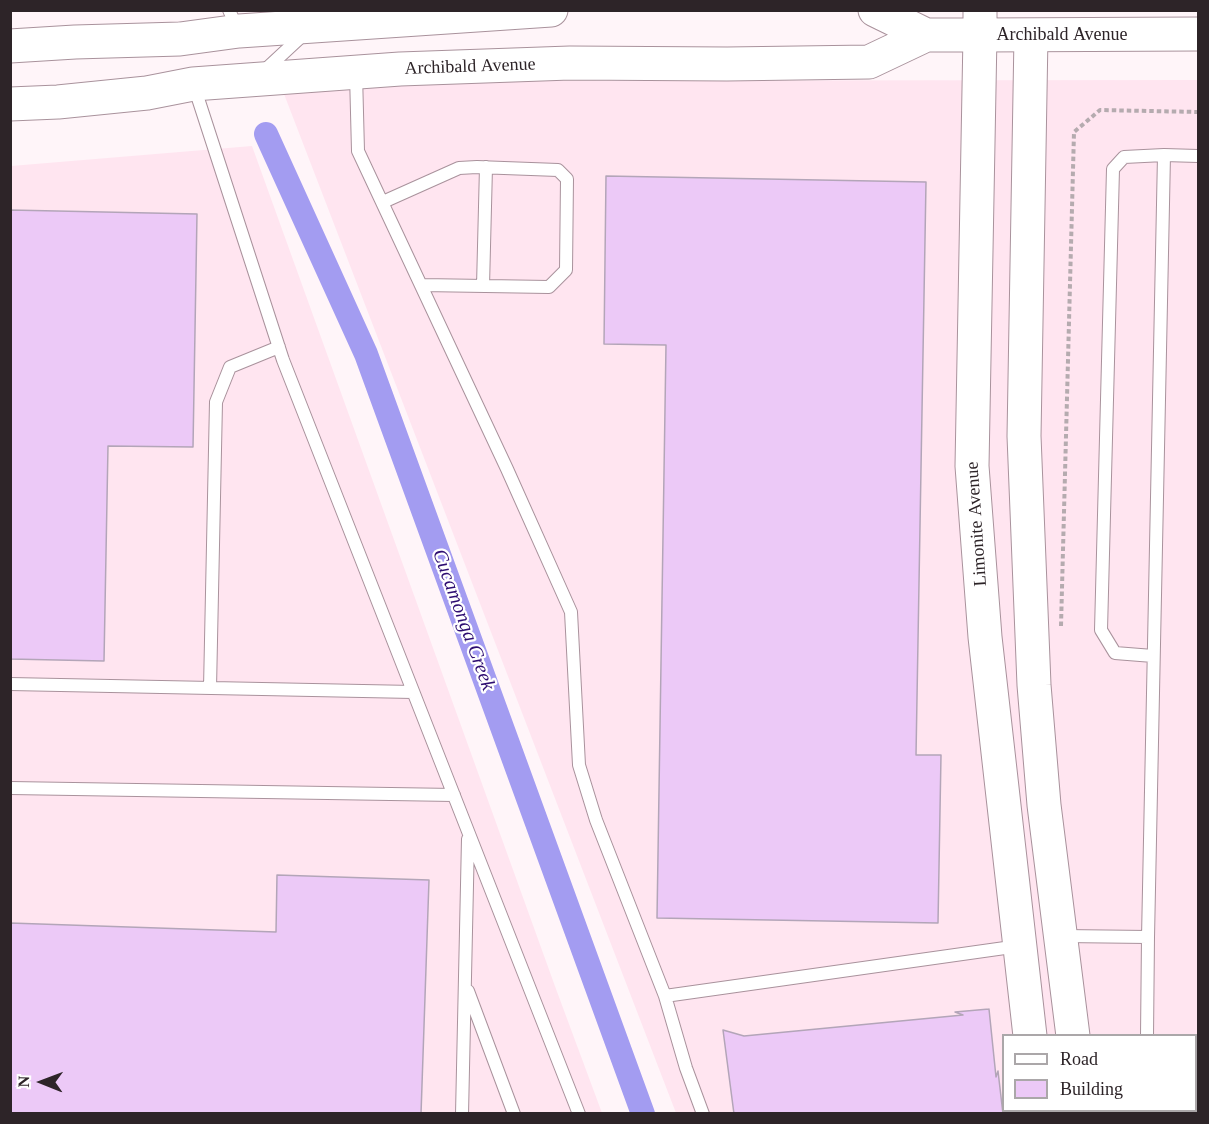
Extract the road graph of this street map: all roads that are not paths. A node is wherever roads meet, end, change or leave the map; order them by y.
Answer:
1 (551, 10) edge
2 (875, 10) edge
3 (310, 18) edge
4 (234, 21) edge
5 (980, 23) edge
6 (1031, 23) edge
7 (1198, 34) edge
8 (926, 35) junction
9 (10, 46) edge
10 (356, 72) junction
11 (255, 79) junction
12 (193, 84) junction
13 (10, 104) edge
14 (1164, 155) junction
15 (1198, 156) edge
16 (486, 167) junction
17 (383, 202) junction
18 (422, 285) junction
19 (483, 286) junction
20 (279, 346) junction
21 (1153, 656) junction
22 (10, 684) edge
23 (210, 688) junction
24 (413, 692) junction
25 (10, 788) edge
26 (454, 795) junction
27 (468, 832) junction
28 (1062, 936) junction
29 (1148, 937) junction
30 (1020, 946) junction
31 (465, 984) junction
32 (665, 996) junction
33 (1030, 1034) edge
34 (1073, 1034) edge
35 (1147, 1034) edge
36 (462, 1113) edge
37 (514, 1113) edge
38 (579, 1113) edge
39 (703, 1113) edge

1 - 3 main road
2 - 8 main road, Archibald Avenue
3 - 4 main road
3 - 11 lane
4 - 9 main road
5 - 6 main road, Archibald Avenue
5 - 8 main road, Archibald Avenue
5 - 30 main road, Limonite Avenue
6 - 7 main road, Archibald Avenue
6 - 28 main road
8 - 10 main road, Archibald Avenue
10 - 11 main road, Archibald Avenue
10 - 17 lane
11 - 12 main road, Archibald Avenue
12 - 13 main road, Archibald Avenue
12 - 20 lane
14 - 15 lane
14 - 21 lane
14 - 21 lane
16 - 17 lane
16 - 19 lane
16 - 19 lane
17 - 18 lane
18 - 19 lane
18 - 32 lane
20 - 23 lane
20 - 24 lane
21 - 29 lane
22 - 23 lane
23 - 24 lane
24 - 26 lane
25 - 26 lane
26 - 27 lane
27 - 31 lane
27 - 38 lane
28 - 29 lane
28 - 34 main road
29 - 35 lane
30 - 32 lane
30 - 33 main road, Limonite Avenue
31 - 36 lane
31 - 37 lane
32 - 39 lane

